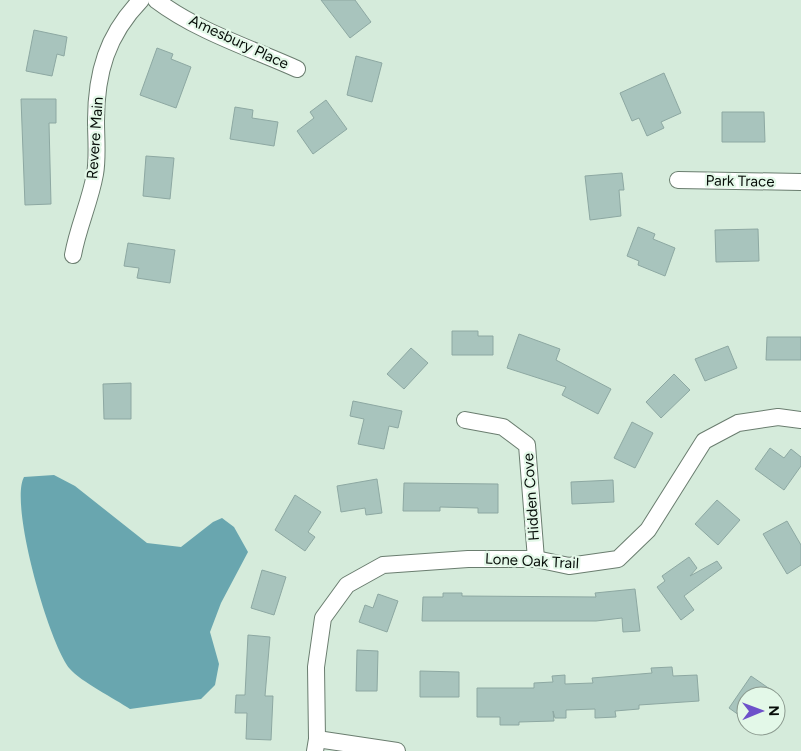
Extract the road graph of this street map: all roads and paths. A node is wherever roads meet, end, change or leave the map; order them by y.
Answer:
1 (141, 0) edge
2 (156, 0) edge
3 (297, 69) dead end
4 (678, 180) dead end
5 (801, 182) edge
6 (73, 255) dead end
7 (465, 420) dead end
8 (801, 420) edge
9 (536, 559) junction
10 (316, 745) edge
11 (397, 751) edge

1 - 6 street, Revere Main
2 - 3 street, Amesbury Place
4 - 5 street, Park Trace
7 - 9 street, Hidden Cove
8 - 9 street, Lone Oak Trail
9 - 10 street, Lone Oak Trail
10 - 11 street

